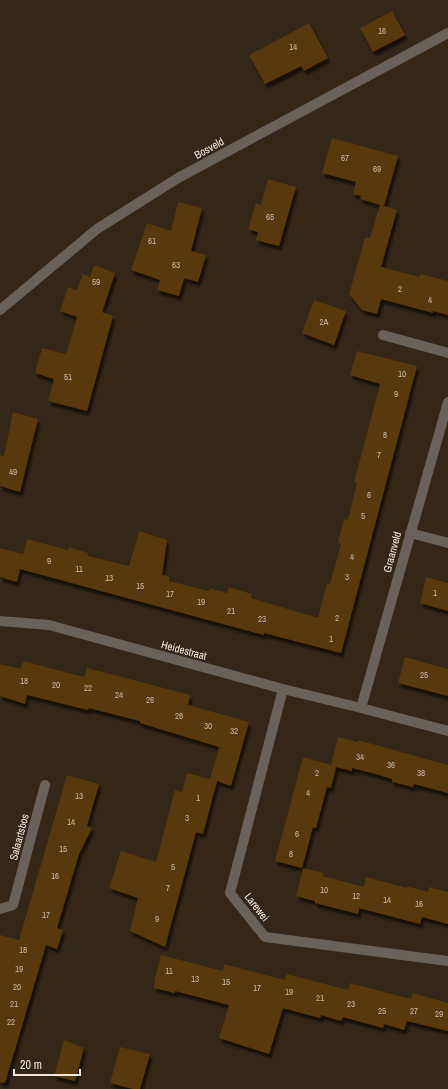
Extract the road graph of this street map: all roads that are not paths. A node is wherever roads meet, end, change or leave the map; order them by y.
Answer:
1 (448, 33) edge
2 (0, 310) edge
3 (383, 335) dead end
4 (448, 353) edge
5 (448, 402) edge
6 (410, 533) junction
7 (448, 543) edge
8 (0, 621) edge
9 (283, 689) junction
10 (361, 708) junction
11 (448, 731) edge
12 (45, 785) dead end
13 (0, 909) edge
14 (448, 961) edge

1 - 2 street, Bosveld
3 - 4 street
5 - 6 street, Graanveld
6 - 7 street
6 - 10 street, Graanveld
8 - 9 street, Heidestraat
9 - 10 street, Heidestraat
9 - 14 street, Larewei
10 - 11 street, Heidestraat
12 - 13 street, Salaartsbos

